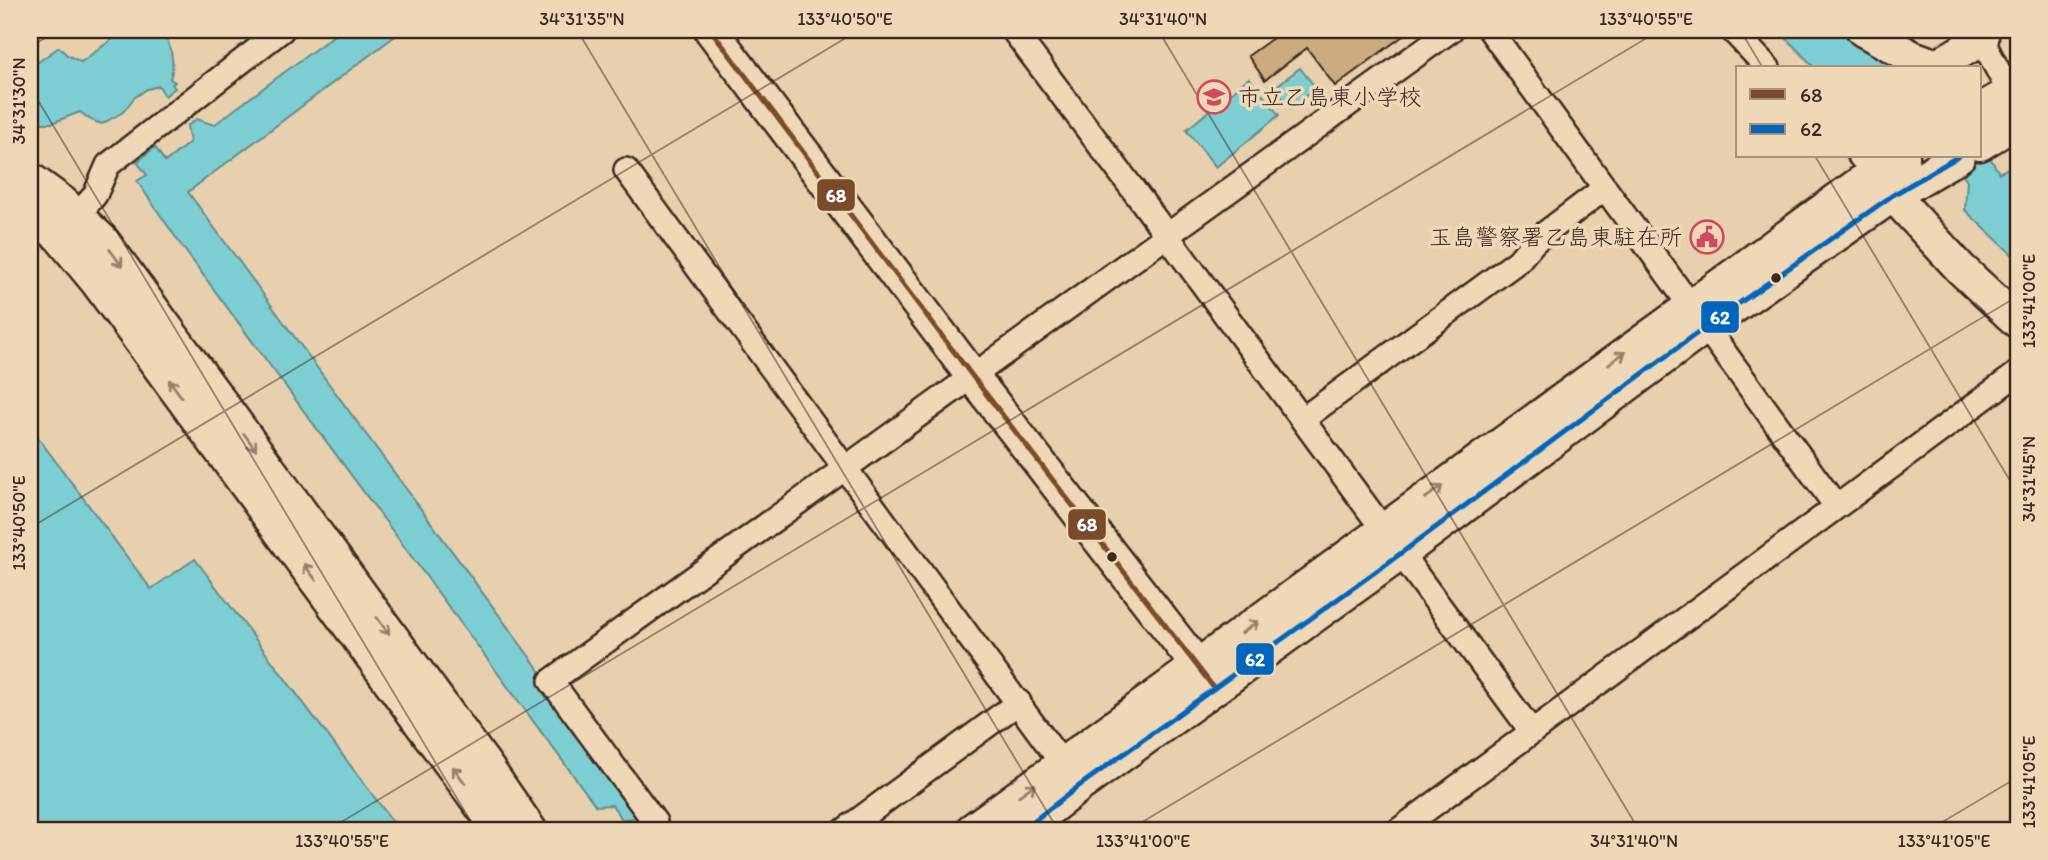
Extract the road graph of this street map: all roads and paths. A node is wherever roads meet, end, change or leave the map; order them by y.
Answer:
1 (282, 30) edge
2 (711, 30) edge
3 (1013, 30) edge
4 (1451, 30) edge
5 (1490, 30) edge
6 (1732, 30) edge
7 (1863, 30) edge
8 (1979, 35) edge
9 (1766, 66) edge
10 (2016, 103) edge
11 (1982, 110) edge
12 (1982, 142) edge
13 (1900, 158) edge
14 (1950, 158) edge
15 (626, 170) dead end
16 (1876, 174) edge
17 (30, 179) edge
18 (1605, 188) junction
19 (30, 213) edge
20 (67, 226) junction
21 (1166, 236) junction
22 (1697, 317) junction
23 (2018, 322) edge
24 (2018, 373) edge
25 (973, 376) junction
26 (1303, 419) junction
27 (847, 468) junction
28 (1836, 506) junction
29 (1392, 542) junction
30 (1206, 677) junction
31 (1019, 702) junction
32 (1532, 732) junction
33 (1071, 775) junction
34 (655, 822) dead end
35 (499, 830) edge
36 (530, 830) edge
37 (845, 830) edge
38 (972, 830) edge
39 (1022, 830) edge
40 (1399, 830) edge

1 - 20 street
2 - 25 street
3 - 21 street
4 - 21 street
5 - 18 street
6 - 9 street
7 - 8 street
8 - 10 street
10 - 11 street
10 - 12 street
13 - 16 street
14 - 16 street
15 - 27 street
16 - 22 street
16 - 23 street
17 - 20 street
18 - 22 street
18 - 26 street
19 - 20 street
35 -> 20 street
20 -> 36 street
21 - 25 street
21 - 26 street
22 - 28 street
22 - 29 street
24 - 28 street
25 - 27 street
25 - 30 street
26 - 29 street
27 - 31 street
27 - 34 street
28 - 32 street
29 - 30 street
29 - 32 street
30 - 33 street
31 - 33 street
31 - 37 street
32 - 40 street
38 -> 33 street
33 - 39 street

